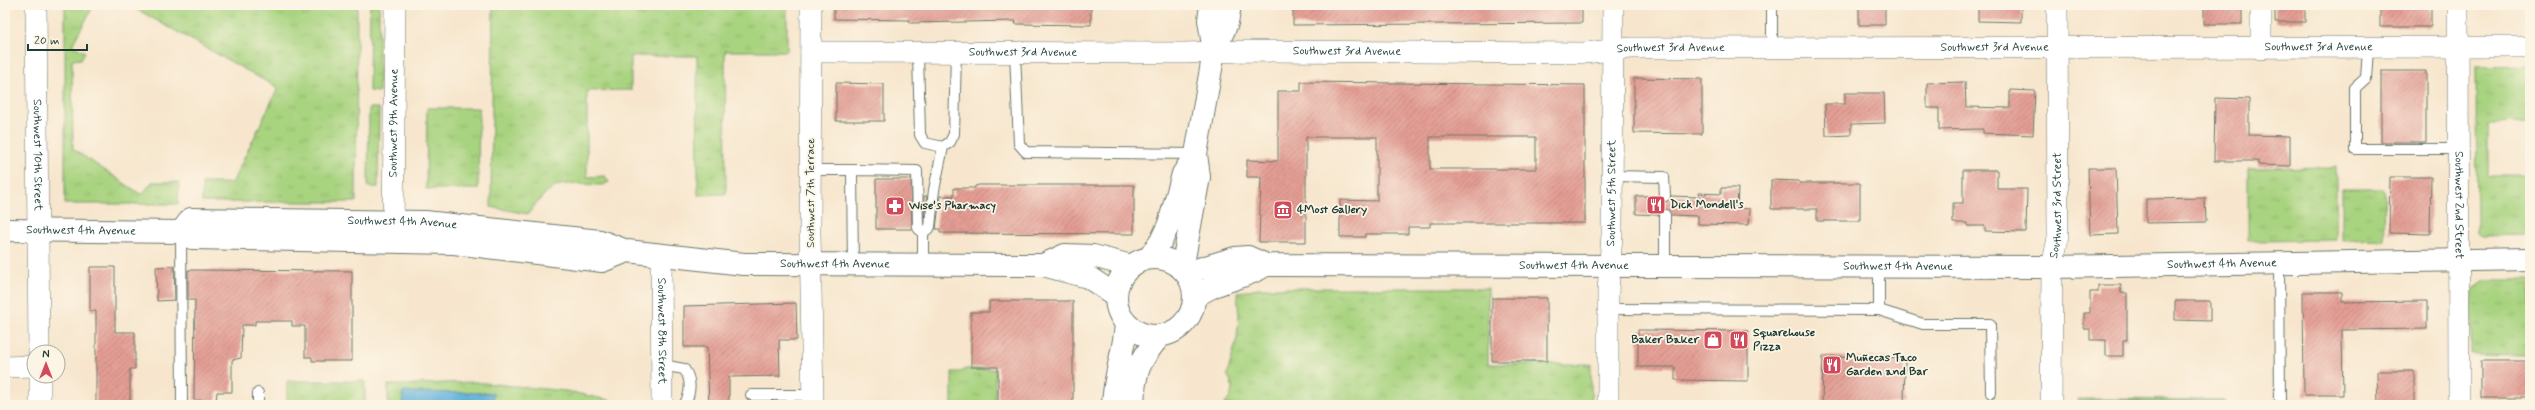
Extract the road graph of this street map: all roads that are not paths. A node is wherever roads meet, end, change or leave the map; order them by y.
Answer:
1 (36, 5) edge
2 (396, 5) edge
3 (811, 5) edge
4 (1211, 5) edge
5 (1230, 5) edge
6 (1613, 5) edge
7 (1772, 5) edge
8 (2057, 5) edge
9 (2260, 5) edge
10 (2458, 5) edge
11 (2530, 47) edge
12 (1772, 48) junction
13 (2056, 49) junction
14 (2261, 49) junction
15 (2368, 49) junction
16 (2459, 49) junction
17 (1612, 50) junction
18 (811, 52) junction
19 (918, 52) junction
20 (956, 52) junction
21 (1016, 52) junction
22 (1214, 52) junction
23 (943, 147) junction
24 (2459, 149) junction
25 (1196, 154) junction
26 (811, 170) junction
27 (852, 170) junction
28 (1612, 176) junction
29 (1665, 196) dead end
30 (1665, 215) dead end
31 (5, 230) edge
32 (39, 230) junction
33 (393, 230) junction
34 (181, 232) junction
35 (923, 233) junction
36 (661, 256) junction
37 (2530, 258) edge
38 (2460, 260) junction
39 (1140, 262) junction
40 (2279, 263) junction
41 (923, 265) junction
42 (1044, 265) junction
43 (1266, 265) junction
44 (812, 266) junction
45 (853, 266) junction
46 (1609, 266) junction
47 (1665, 266) junction
48 (1879, 267) junction
49 (2052, 267) junction
50 (1184, 271) junction
51 (1115, 295) junction
52 (1194, 298) junction
53 (1609, 309) junction
54 (1879, 310) junction
55 (1126, 324) junction
56 (1160, 336) junction
57 (39, 344) edge
58 (662, 365) junction
59 (26, 366) edge
60 (5, 367) edge
61 (40, 384) edge
62 (258, 393) dead end
63 (1991, 393) dead end
64 (751, 395) dead end
65 (813, 400) edge
66 (40, 405) edge
67 (182, 405) edge
68 (258, 405) edge
69 (662, 405) edge
70 (684, 405) edge
71 (1113, 405) edge
72 (1132, 405) edge
73 (1608, 405) edge
74 (2051, 405) edge
75 (2280, 405) edge
76 (2459, 405) edge

1 - 32 street, Southwest 10th Street
2 - 33 street, Southwest 9th Avenue
3 - 18 street, Southwest 7th Terrace
4 - 22 street
5 - 22 street
6 - 17 street, Southwest 5th Street
7 - 12 lane
8 - 13 street, Southwest 3rd Street
9 - 14 street
10 - 16 street, Southwest 2nd Street
11 - 16 street, Southwest 3rd Avenue
12 - 13 street, Southwest 3rd Avenue
12 - 17 street, Southwest 3rd Avenue
13 - 14 street, Southwest 3rd Avenue
13 - 49 street, Southwest 3rd Street
14 - 15 street, Southwest 3rd Avenue
15 - 16 street, Southwest 3rd Avenue
15 - 24 lane
16 - 24 street, Southwest 2nd Street
17 - 22 street, Southwest 3rd Avenue
17 - 28 street, Southwest 5th Street
18 - 19 street, Southwest 3rd Avenue
18 - 26 street, Southwest 7th Terrace
19 - 20 street, Southwest 3rd Avenue
19 - 23 lane
20 - 21 street, Southwest 3rd Avenue
20 - 23 lane
21 - 22 street, Southwest 3rd Avenue
21 - 25 lane
22 - 25 street
23 - 35 lane
24 - 38 street, Southwest 2nd Street
25 - 39 street
25 - 50 street
26 - 27 lane
26 - 44 street, Southwest 7th Terrace
27 - 35 lane
27 - 45 lane
28 - 29 lane
28 - 46 street, Southwest 5th Street
30 - 47 lane
31 - 32 street, Southwest 4th Avenue
32 - 34 street, Southwest 4th Avenue
32 - 57 street, Southwest 10th Street
33 - 34 street, Southwest 4th Avenue
33 - 36 street, Southwest 4th Avenue
34 - 67 lane
35 - 41 lane
36 - 44 street, Southwest 4th Avenue
36 - 58 street, Southwest 8th Street
37 - 38 street, Southwest 4th Avenue
38 - 40 street, Southwest 4th Avenue
38 - 76 street, Southwest 2nd Street
39 - 42 street, Southwest 4th Avenue
39 - 50 street
39 - 51 street
40 - 49 street, Southwest 4th Avenue
40 - 75 lane
41 - 42 street, Southwest 4th Avenue
41 - 45 street, Southwest 4th Avenue
42 - 51 street, Southwest 4th Avenue
43 - 46 street, Southwest 4th Avenue
43 - 50 street, Southwest 4th Avenue
43 - 52 street
44 - 45 street, Southwest 4th Avenue
44 - 65 street, Southwest 7th Terrace
46 - 47 street, Southwest 4th Avenue
46 - 53 street, Southwest 5th Street
47 - 48 street, Southwest 4th Avenue
48 - 49 street, Southwest 4th Avenue
48 - 54 lane
49 - 74 street, Southwest 3rd Street
50 - 52 street
51 - 55 street
52 - 56 street
53 - 54 lane
53 - 73 street, Southwest 5th Street
54 - 63 lane
55 - 56 street
55 - 71 street
56 - 72 street
58 - 69 street, Southwest 8th Street
58 - 70 lane
59 - 60 street
61 - 66 street
62 - 68 lane
64 - 65 lane

